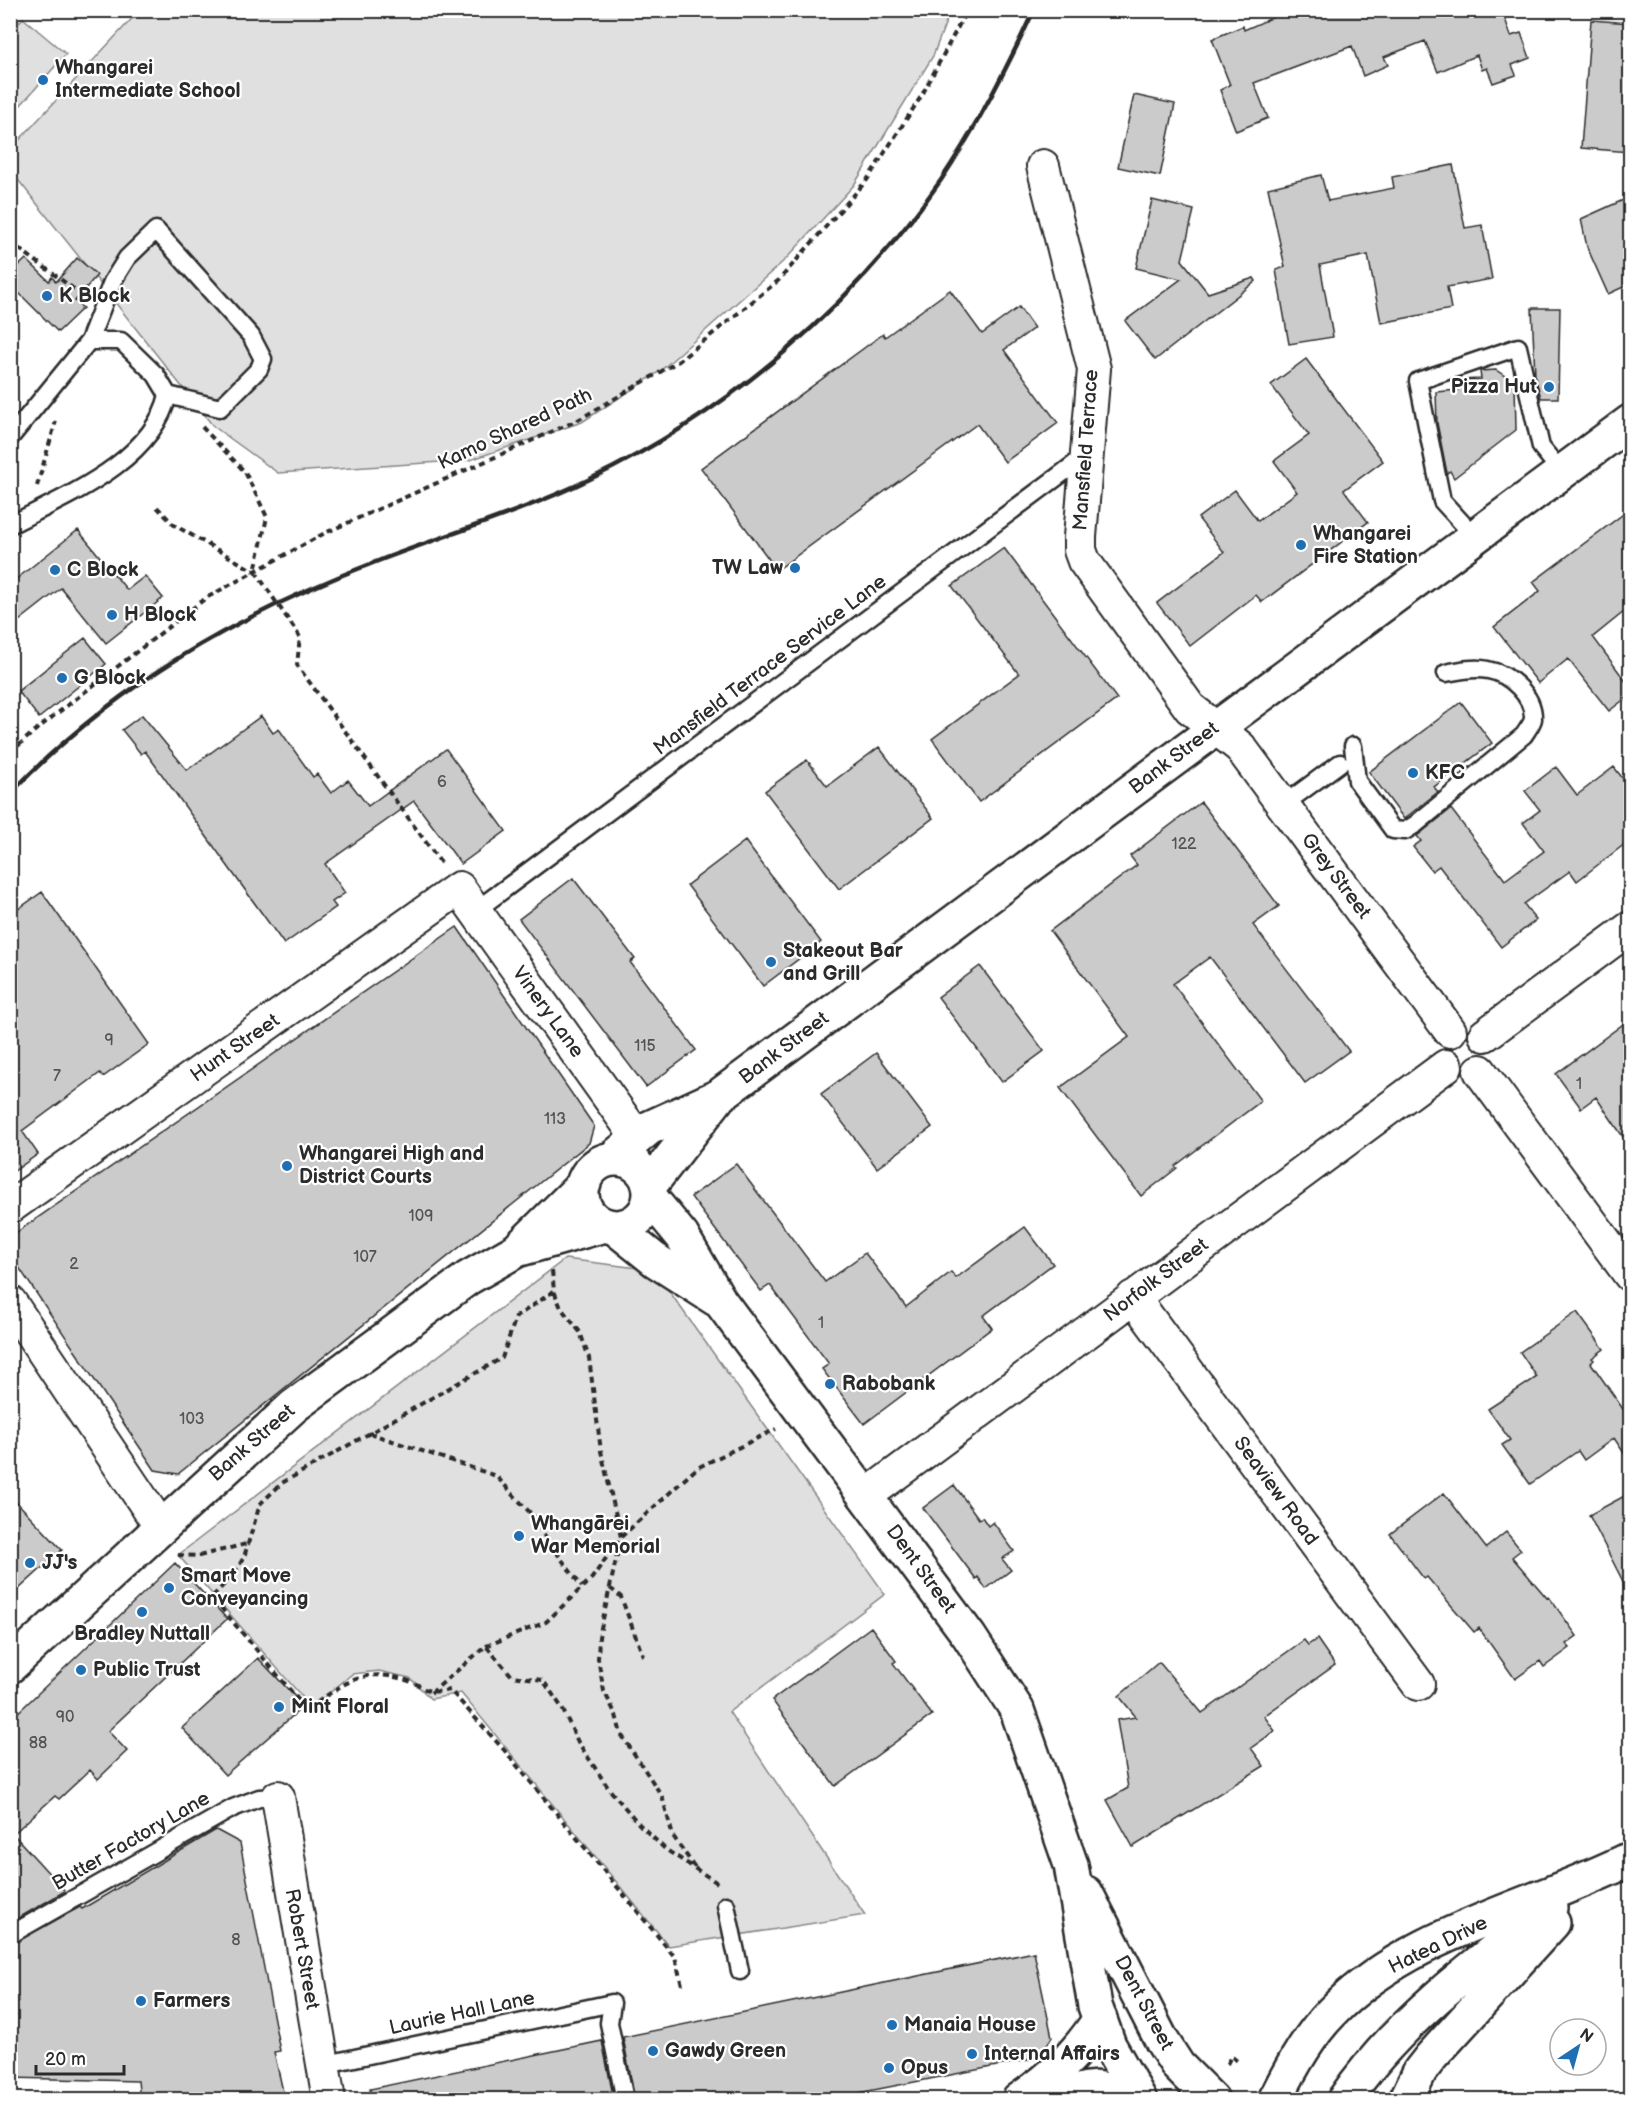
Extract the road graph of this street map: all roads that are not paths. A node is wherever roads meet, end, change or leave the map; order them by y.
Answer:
1 (1043, 166) dead end
2 (89, 341) junction
3 (173, 397) junction
4 (1630, 422) edge
5 (10, 438) edge
6 (1089, 453) junction
7 (1562, 473) junction
8 (10, 525) edge
9 (1474, 536) junction
10 (1446, 673) dead end
11 (1214, 729) junction
12 (1353, 746) dead end
13 (1340, 763) dead end
14 (1283, 805) junction
15 (467, 900) junction
16 (1630, 928) edge
17 (1450, 1031) junction
18 (1485, 1035) junction
19 (1446, 1066) junction
20 (1480, 1071) junction
21 (719, 1096) junction
22 (637, 1137) junction
23 (612, 1159) junction
24 (654, 1183) junction
25 (584, 1184) junction
26 (10, 1207) edge
27 (609, 1226) junction
28 (517, 1250) junction
29 (1630, 1275) edge
30 (1133, 1297) junction
31 (720, 1301) junction
32 (10, 1302) edge
33 (867, 1495) junction
34 (160, 1526) junction
35 (10, 1666) edge
36 (1418, 1684) dead end
37 (278, 1797) joint
38 (1630, 1859) edge
39 (1071, 1866) junction
40 (1585, 1882) junction
41 (726, 1905) dead end
42 (10, 1935) edge
43 (740, 1971) dead end
44 (1100, 2019) junction
45 (322, 2065) junction
46 (329, 2100) edge
47 (625, 2100) edge
48 (1018, 2100) edge
49 (1061, 2100) edge
50 (1134, 2100) edge
51 (1140, 2100) edge
52 (1212, 2100) edge
53 (1275, 2100) edge
54 (1344, 2100) edge
55 (1406, 2100) edge

1 - 6 street, Mansfield Terrace
2 - 3 lane
2 - 3 lane
2 - 5 lane
3 - 8 lane
4 - 7 main road, Bank Street
6 - 11 street, Mansfield Terrace
6 - 15 lane, Mansfield Terrace Service Lane
7 - 9 main road, Bank Street
7 - 9 lane
9 - 11 main road, Bank Street
10 - 12 lane
11 - 14 street, Grey Street
11 - 21 main road, Bank Street
13 - 14 lane
14 - 17 street, Grey Street
15 - 22 street, Vinery Lane
15 - 26 street, Hunt Street
16 - 18 street
17 - 18 street
17 - 19 street
18 - 20 street
19 - 20 street
19 - 30 street, Norfolk Street
20 - 29 street
21 - 22 main road, Bank Street
21 - 24 main road, Bank Street
22 - 23 main road, Bank Street
23 - 24 main road
23 - 25 main road
24 - 27 main road
24 - 31 main road, Dent Street
25 - 27 main road
25 - 28 main road, Bank Street
27 - 28 main road, Bank Street
27 - 31 main road, Dent Street
28 - 34 main road, Bank Street
30 - 33 street, Norfolk Street
30 - 36 street, Seaview Road
31 - 33 main road, Dent Street
32 - 34 street
33 - 39 main road, Dent Street
34 - 35 main road, Bank Street
37 - 42 lane, Butter Factory Lane
37 - 45 street, Robert Street
38 - 40 main road, Hatea Drive
39 - 44 main road, Dent Street
39 - 52 main road, Dent Street
40 - 53 main road, Hatea Drive
40 - 54 main road, Hatea Drive
40 - 55 main road
41 - 43 lane
44 - 48 main road
44 - 51 main road, Dent Street
45 - 46 street, Robert Street
45 - 47 lane, Laurie Hall Lane
49 - 50 main road

